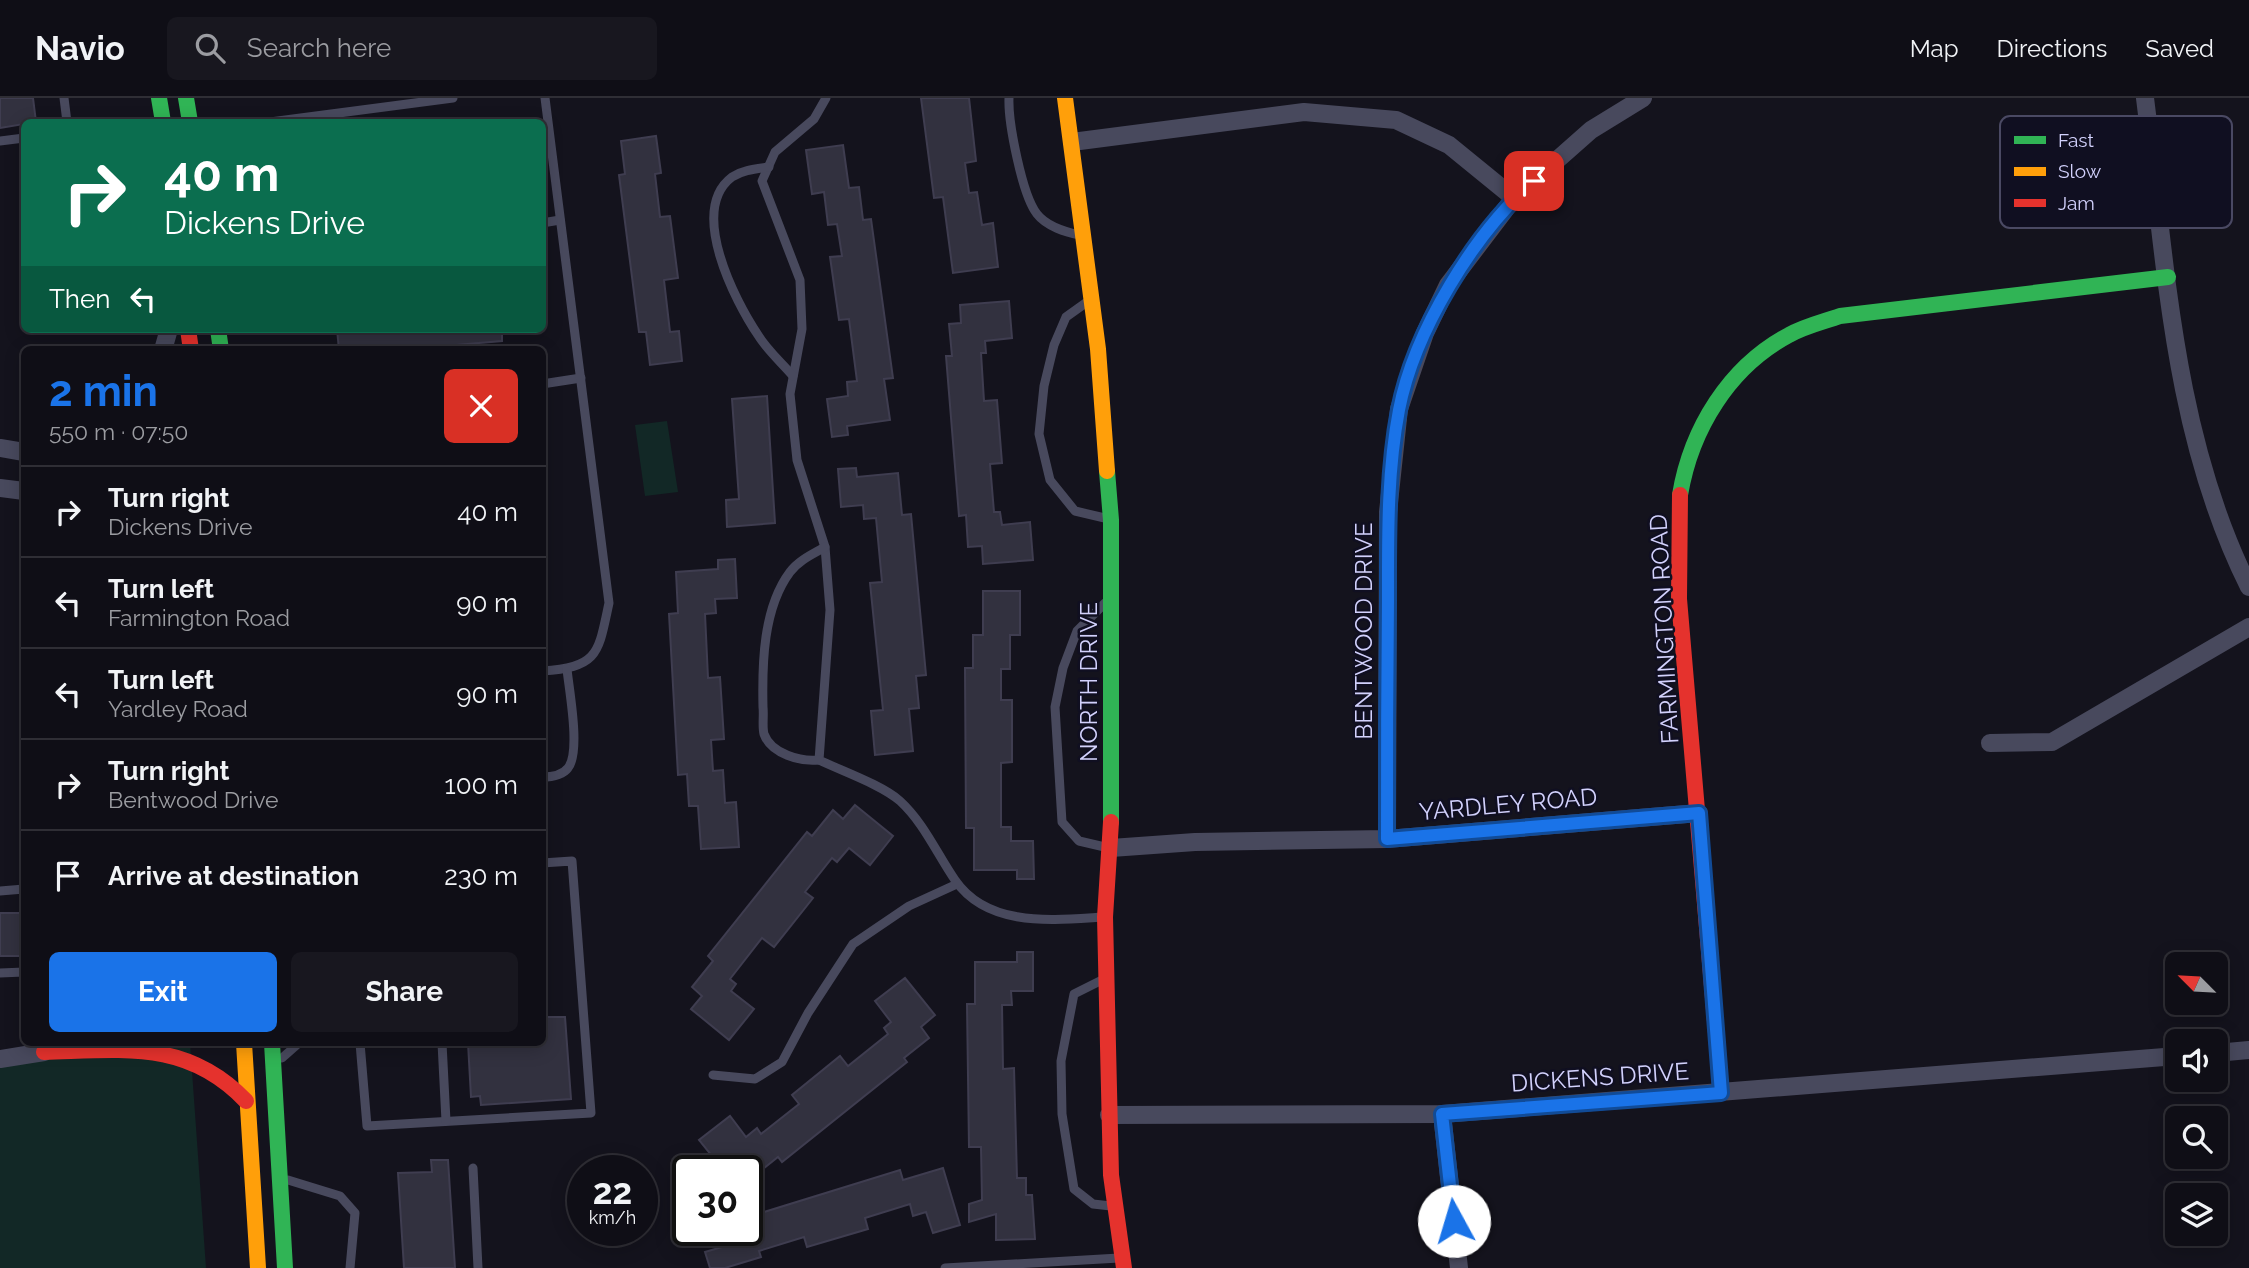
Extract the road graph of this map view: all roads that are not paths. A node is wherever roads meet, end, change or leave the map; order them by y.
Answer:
1 (64, 98) edge
2 (159, 98) edge
3 (186, 98) edge
4 (453, 98) edge
5 (544, 98) edge
6 (826, 98) edge
7 (1009, 98) edge
8 (1065, 98) edge
9 (1643, 98) edge
10 (2145, 98) edge
11 (2147, 116) edge
12 (67, 119) edge
13 (158, 119) edge
14 (190, 119) edge
15 (293, 119) edge
16 (21, 138) edge
17 (0, 141) edge
18 (1072, 142) junction
19 (769, 167) junction
20 (1514, 198) junction
21 (561, 220) junction
22 (546, 222) edge
23 (2162, 228) edge
24 (1084, 235) junction
25 (2168, 277) junction
26 (1091, 299) junction
27 (793, 376) junction
28 (581, 378) junction
29 (546, 383) edge
30 (0, 448) edge
31 (21, 452) edge
32 (0, 488) edge
33 (21, 491) edge
34 (1111, 520) junction
35 (825, 547) junction
36 (2249, 587) edge
37 (1111, 596) junction
38 (2249, 627) edge
39 (567, 669) junction
40 (546, 671) edge
41 (1990, 743) dead end
42 (819, 760) junction
43 (546, 777) edge
44 (1699, 813) junction
45 (1387, 839) junction
46 (1111, 848) junction
47 (546, 863) edge
48 (957, 884) junction
49 (21, 889) edge
50 (0, 891) edge
51 (1105, 917) junction
52 (0, 972) edge
53 (21, 972) edge
54 (1106, 978) junction
55 (74, 1046) edge
56 (243, 1046) edge
57 (272, 1046) edge
58 (296, 1046) edge
59 (360, 1046) edge
60 (442, 1046) edge
61 (2249, 1050) edge
62 (44, 1052) junction
63 (2228, 1052) edge
64 (2165, 1057) edge
65 (0, 1059) edge
66 (273, 1066) junction
67 (713, 1075) dead end
68 (1721, 1093) junction
69 (246, 1101) junction
70 (1442, 1114) junction
71 (1109, 1115) junction
72 (446, 1121) junction
73 (473, 1168) dead end
74 (280, 1177) junction
75 (1114, 1206) junction
76 (1122, 1263) edge
77 (258, 1268) edge
78 (285, 1268) edge
79 (350, 1268) edge
80 (478, 1268) edge
81 (944, 1268) edge
82 (1459, 1268) edge

1 - 12 lane
2 - 13 main road
3 - 14 main road
4 - 15 lane
5 - 21 lane
6 - 19 lane
7 - 24 lane
8 - 18 main road, NORTH DRIVE
9 - 20 street, BENTWOOD DRIVE
10 - 11 street
16 - 17 lane
18 - 20 street
18 - 24 main road, NORTH DRIVE
19 - 27 lane
19 - 27 lane
20 - 45 street, BENTWOOD DRIVE
21 - 22 lane
21 - 28 lane
23 - 25 street
24 - 26 main road, NORTH DRIVE
25 - 36 street
25 - 44 main road, FARMINGTON ROAD
26 - 34 main road, NORTH DRIVE
26 - 34 lane
27 - 35 lane
28 - 29 lane
28 - 39 lane
30 - 31 street
32 - 33 street
34 - 37 main road, NORTH DRIVE
35 - 42 lane
35 - 42 lane
37 - 46 main road, NORTH DRIVE
37 - 46 lane
38 - 41 street
39 - 40 lane
39 - 43 lane
42 - 48 lane
44 - 45 street, YARDLEY ROAD
44 - 68 main road, FARMINGTON ROAD
45 - 46 street, YARDLEY ROAD
46 - 51 main road, NORTH DRIVE
47 - 72 lane
48 - 51 lane
48 - 67 lane
49 - 50 lane
51 - 54 main road, NORTH DRIVE
52 - 53 lane
54 - 71 main road, NORTH DRIVE
54 - 75 lane
55 - 62 main road
56 - 69 main road
57 - 66 main road
58 - 66 lane
59 - 72 lane
60 - 72 lane
61 - 63 street
62 - 65 street
62 - 69 main road
64 - 68 street, DICKENS DRIVE
66 - 74 main road
68 - 70 street, DICKENS DRIVE
69 - 77 main road
70 - 71 street, DICKENS DRIVE
70 - 82 street
71 - 75 main road, NORTH DRIVE
73 - 80 lane
74 - 78 main road
74 - 79 lane
75 - 76 main road, NORTH DRIVE
76 - 81 lane

